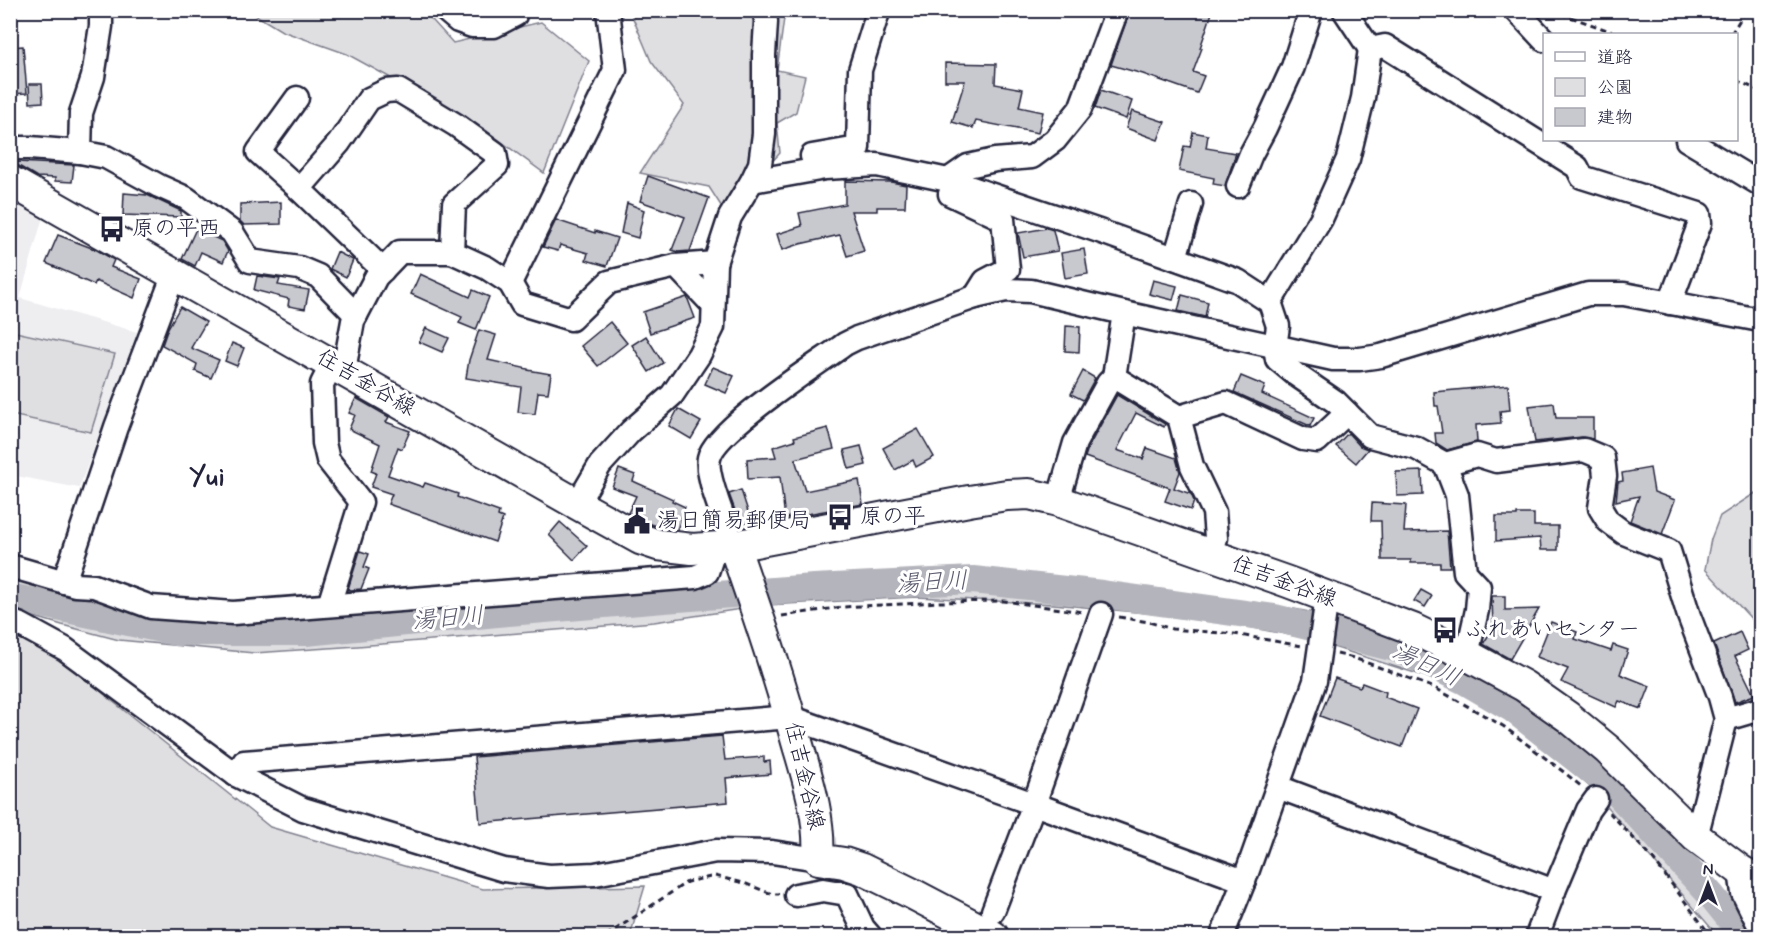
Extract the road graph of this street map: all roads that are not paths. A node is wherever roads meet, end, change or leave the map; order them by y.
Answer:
1 (101, 10) edge
2 (445, 10) edge
3 (516, 10) edge
4 (608, 10) edge
5 (765, 10) edge
6 (1117, 10) edge
7 (1311, 10) edge
8 (1344, 10) edge
9 (1516, 10) edge
10 (878, 12) dead end
11 (1543, 38) edge
12 (1370, 49) junction
13 (297, 98) dead end
14 (1689, 141) edge
15 (10, 148) edge
16 (80, 152) junction
17 (756, 173) junction
18 (948, 180) junction
19 (10, 181) edge
20 (1761, 184) edge
21 (1238, 186) dead end
22 (299, 189) junction
23 (1191, 204) dead end
24 (452, 252) junction
25 (1175, 258) junction
26 (715, 263) junction
27 (676, 266) junction
28 (383, 270) junction
29 (174, 274) junction
30 (510, 283) junction
31 (975, 297) junction
32 (1270, 302) junction
33 (1670, 303) junction
34 (713, 305) junction
35 (1124, 313) junction
36 (356, 315) junction
37 (1761, 320) edge
38 (1275, 347) junction
39 (338, 367) junction
40 (1114, 377) junction
41 (1347, 413) junction
42 (1179, 417) junction
43 (1445, 464) junction
44 (1058, 501) junction
45 (577, 504) junction
46 (724, 547) junction
47 (1210, 555) junction
48 (10, 566) edge
49 (64, 582) junction
50 (328, 605) junction
51 (1326, 606) junction
52 (1101, 614) road end
53 (10, 621) edge
54 (1467, 655) junction
55 (1759, 712) edge
56 (790, 717) junction
57 (1726, 719) junction
58 (236, 775) junction
59 (1278, 787) junction
60 (1596, 799) road end
61 (1035, 804) junction
62 (1696, 837) junction
63 (818, 859) junction
64 (1750, 876) edge
65 (1244, 881) junction
66 (1554, 891) junction
67 (796, 895) road end
68 (993, 924) edge
69 (1761, 927) edge
70 (870, 936) edge
71 (1222, 936) edge
72 (1537, 936) edge

1 - 16 street
2 - 3 street
4 - 30 street
5 - 17 street
6 - 18 street
7 - 21 street
8 - 12 street
9 - 11 street
10 - 17 street
12 - 32 street
12 - 33 street
13 - 22 street
14 - 20 street
15 - 16 street
16 - 36 street
17 - 18 street
17 - 26 street
18 - 25 street
18 - 31 street
19 - 29 main road, 住吉金谷線
22 - 24 street
22 - 28 street
23 - 25 street
24 - 28 street
24 - 30 street
25 - 32 street
26 - 27 street
26 - 34 street
27 - 30 street
27 - 34 street
28 - 36 street
29 - 39 main road, 住吉金谷線
29 - 49 street
31 - 35 street
31 - 46 street
32 - 38 street
33 - 37 street
33 - 38 street
34 - 45 street
35 - 38 street
35 - 40 street
36 - 39 street
38 - 41 street
39 - 45 main road, 住吉金谷線
39 - 50 street
40 - 42 street
40 - 44 street
41 - 42 street
41 - 43 street
42 - 47 street
43 - 54 street
43 - 57 street
44 - 46 main road, 住吉金谷線
44 - 47 main road, 住吉金谷線
45 - 46 main road, 住吉金谷線
46 - 50 street
46 - 56 main road, 住吉金谷線
47 - 51 main road, 住吉金谷線
48 - 49 street
49 - 50 street
51 - 54 main road, 住吉金谷線
51 - 59 street
52 - 61 street
53 - 58 street
54 - 62 main road, 住吉金谷線
55 - 57 street
56 - 58 street
56 - 61 street
56 - 63 main road, 住吉金谷線
57 - 62 street
58 - 63 street
59 - 65 street
59 - 66 street
60 - 66 street
61 - 65 street
61 - 68 street
62 - 64 main road, 住吉金谷線
63 - 68 main road, 住吉金谷線
64 - 69 street
65 - 71 street
66 - 72 street
67 - 70 street

